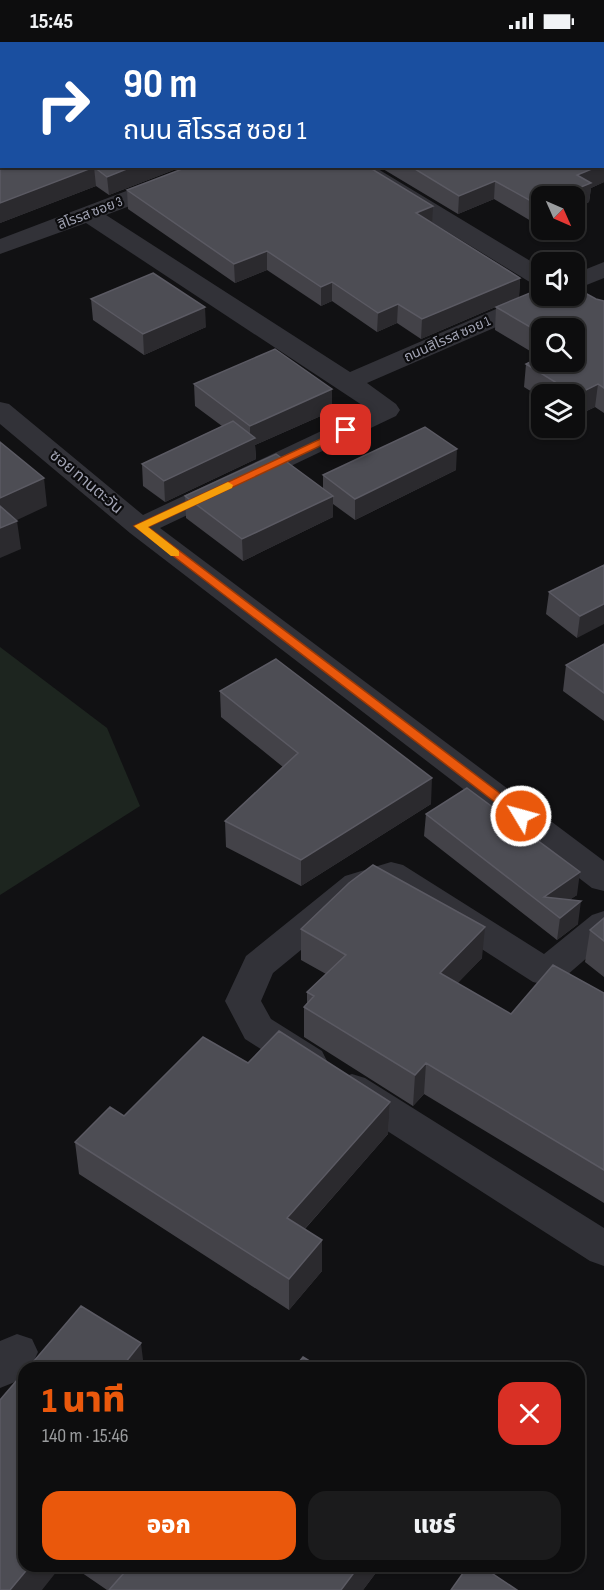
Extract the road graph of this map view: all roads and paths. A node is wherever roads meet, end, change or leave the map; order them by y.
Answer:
1 (209, 168) edge
2 (359, 168) edge
3 (88, 214) junction
4 (0, 247) edge
5 (604, 269) edge
6 (531, 272) edge
7 (585, 278) edge
8 (531, 303) edge
9 (348, 382) junction
10 (0, 411) edge
11 (140, 526) junction
12 (604, 879) edge
13 (604, 924) edge
14 (604, 1249) edge

1 - 3 street, สิโรรส ซอย 3
2 - 6 street
3 - 4 street, สิโรรส ซอย 3
3 - 9 street
5 - 7 street
8 - 9 street, ถนนสิโรรส ซอย 1
9 - 11 street
10 - 11 street, ซอย ทานตะวัน
11 - 12 street, ซอย ทานตะวัน
13 - 14 street

